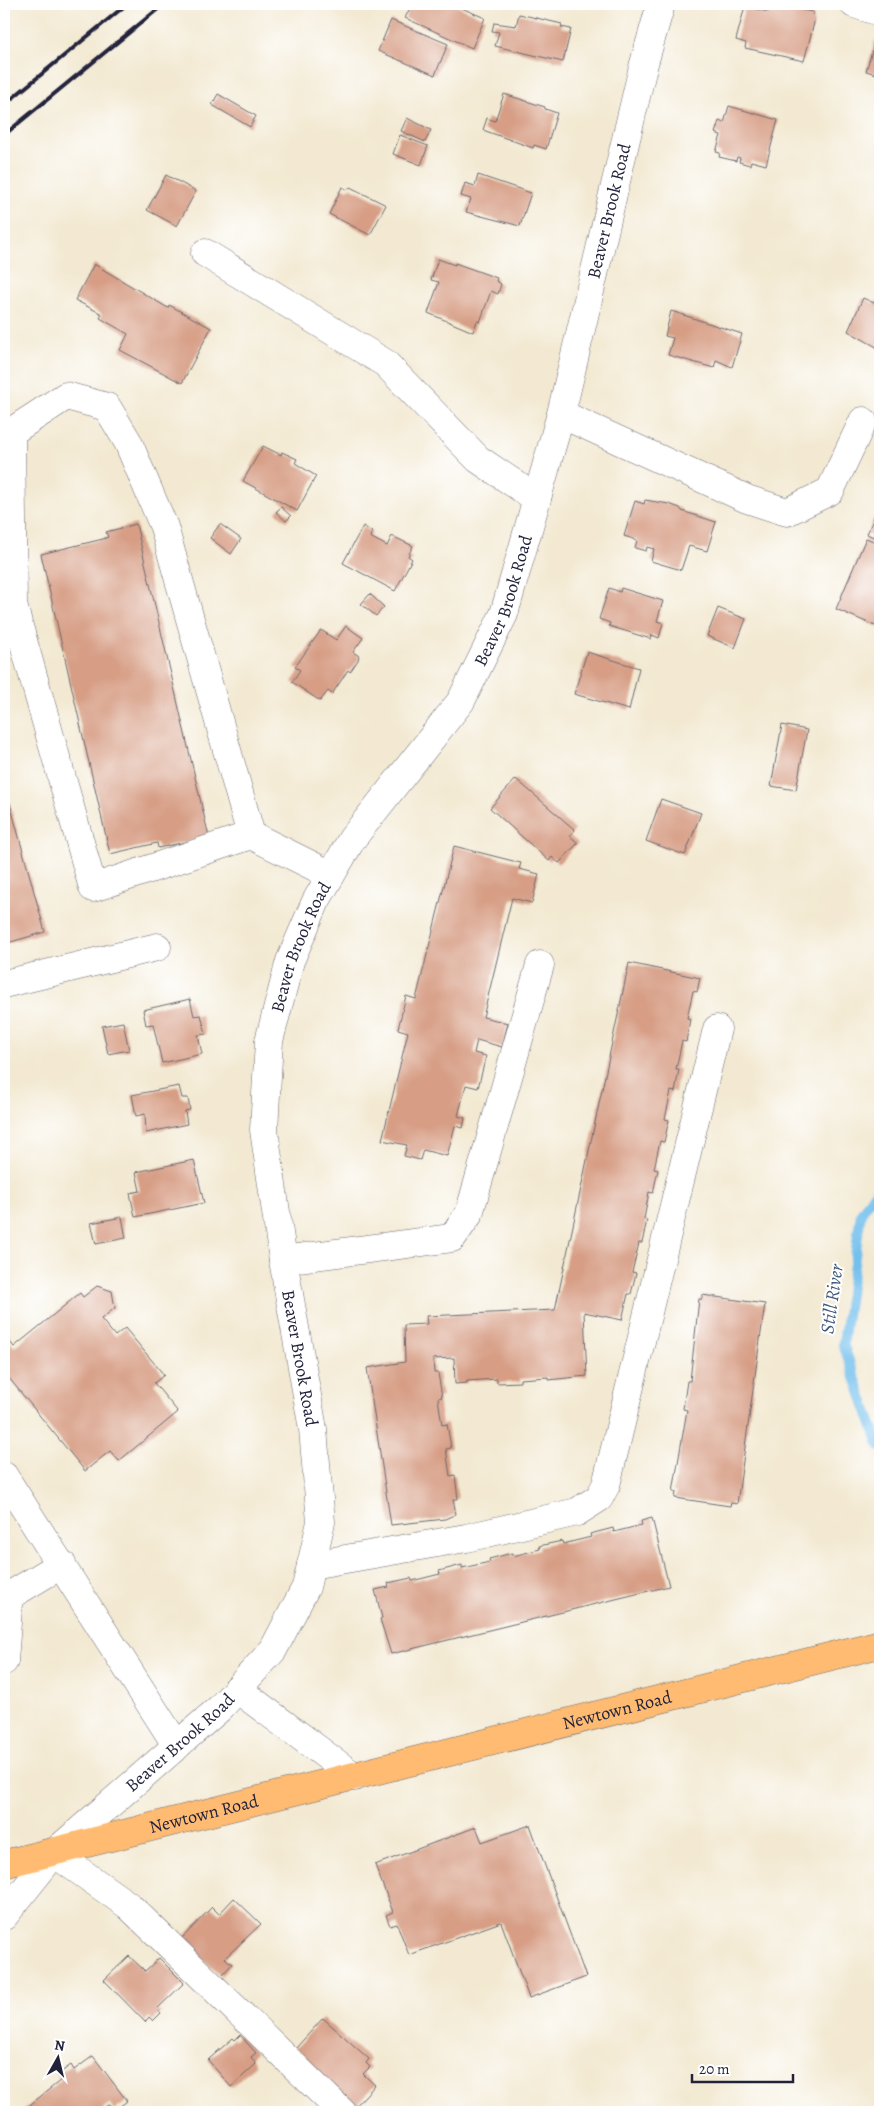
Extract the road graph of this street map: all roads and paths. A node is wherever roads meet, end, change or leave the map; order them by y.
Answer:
1 (660, 4) edge
2 (854, 4) edge
3 (880, 12) edge
4 (204, 253) dead end
5 (561, 414) junction
6 (863, 421) dead end
7 (537, 499) junction
8 (251, 836) junction
9 (331, 875) junction
10 (157, 947) dead end
11 (540, 965) dead end
12 (4, 984) edge
13 (717, 1029) dead end
14 (283, 1260) junction
15 (4, 1476) edge
16 (62, 1564) junction
17 (311, 1565) junction
18 (7, 1590) edge
19 (880, 1644) edge
20 (4, 1661) edge
21 (237, 1689) junction
22 (177, 1746) junction
23 (355, 1777) junction
24 (54, 1853) junction
25 (4, 1864) edge
26 (4, 1916) edge
27 (342, 2112) edge

1 - 5 street, Beaver Brook Road
2 - 3 street
4 - 7 street
5 - 6 street
5 - 7 street, Beaver Brook Road
7 - 9 street, Beaver Brook Road
8 - 8 street
8 - 9 street
9 - 14 street, Beaver Brook Road
10 - 12 street
11 - 14 street
13 - 17 street
14 - 17 street, Beaver Brook Road
15 - 16 street
16 - 18 street
16 - 22 street
17 - 21 street, Beaver Brook Road
18 - 20 street
19 - 23 main road, Newtown Road
21 - 22 street, Beaver Brook Road
21 - 23 street
22 - 24 street, Beaver Brook Road
23 - 24 main road, Newtown Road
24 - 25 main road, Newtown Road
24 - 26 street, Beaver Brook Road
24 - 27 street

